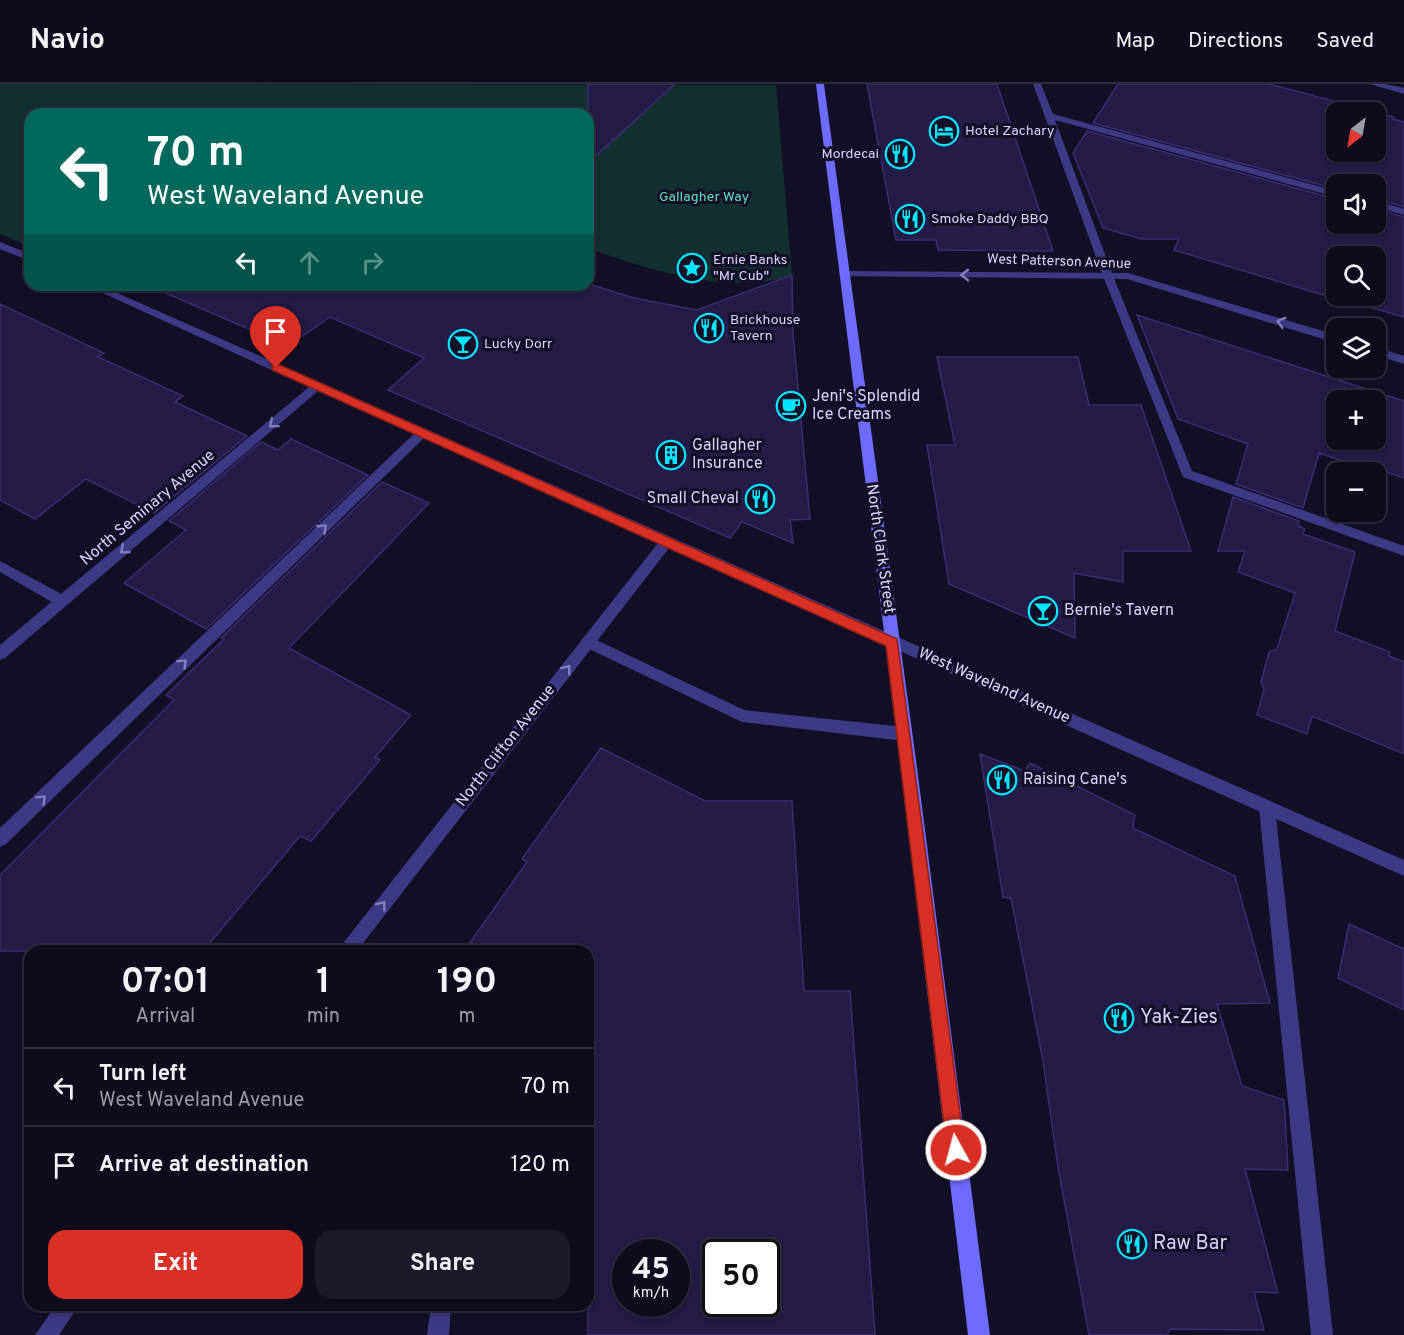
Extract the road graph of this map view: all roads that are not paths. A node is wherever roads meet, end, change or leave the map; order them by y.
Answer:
1 (820, 84) edge
2 (1037, 84) edge
3 (1374, 84) edge
4 (1404, 91) edge
5 (1049, 116) junction
6 (1326, 191) edge
7 (1386, 207) edge
8 (1404, 212) edge
9 (0, 245) edge
10 (24, 255) edge
11 (844, 274) junction
12 (1108, 276) junction
13 (103, 291) edge
14 (1326, 336) edge
15 (1386, 354) edge
16 (1404, 360) edge
17 (317, 386) junction
18 (422, 433) junction
19 (666, 542) junction
20 (1404, 551) edge
21 (0, 566) edge
22 (62, 601) junction
23 (588, 642) junction
24 (893, 643) junction
25 (0, 654) edge
26 (904, 734) junction
27 (1268, 808) junction
28 (0, 839) edge
29 (1404, 868) edge
30 (351, 945) edge
31 (64, 1311) edge
32 (440, 1311) edge
33 (46, 1335) edge
34 (438, 1335) edge
35 (979, 1335) edge
36 (1322, 1335) edge

1 - 11 main road, North Clark Street
2 - 5 street
3 - 4 street
5 - 6 street
5 - 12 street
7 - 8 street
9 - 10 street
12 -> 11 street, West Patterson Avenue
11 - 24 main road, North Clark Street
14 -> 12 street, West Patterson Avenue
12 - 20 street
13 - 17 street, West Waveland Avenue
15 - 16 street
17 - 18 street, West Waveland Avenue
17 -> 22 street, North Seminary Avenue
18 - 19 street, West Waveland Avenue
28 -> 18 street
19 - 23 street, North Clifton Avenue
19 - 24 street, West Waveland Avenue
21 - 22 street
22 - 25 street, North Seminary Avenue
23 - 26 street
30 -> 23 street, North Clifton Avenue
24 - 26 main road, North Clark Street
24 - 27 street, West Waveland Avenue
26 - 35 main road, North Clark Street
27 - 29 street, West Waveland Avenue
27 - 36 street
31 - 33 street
32 - 34 street

